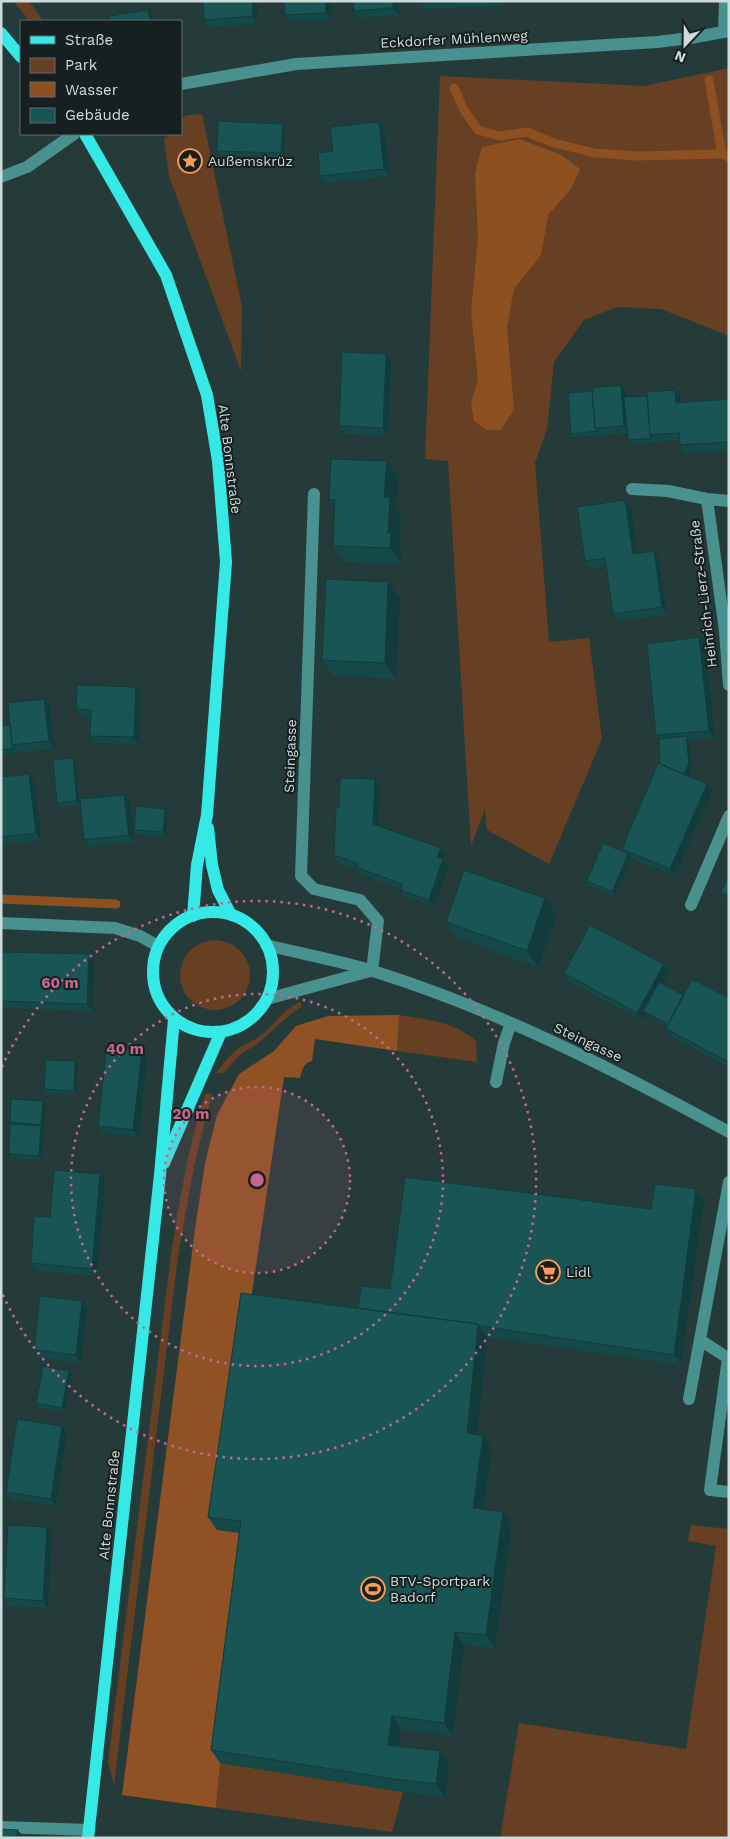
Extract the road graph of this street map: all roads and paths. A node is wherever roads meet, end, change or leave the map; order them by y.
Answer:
1 (725, 1) edge
2 (727, 31) edge
3 (1, 33) edge
4 (20, 56) edge
5 (182, 84) edge
6 (73, 135) edge
7 (86, 135) edge
8 (1, 177) edge
9 (632, 489) dead end
10 (314, 494) dead end
11 (707, 499) junction
12 (729, 500) edge
13 (727, 631) edge
14 (729, 685) edge
15 (207, 816) junction
16 (729, 816) edge
17 (691, 905) dead end
18 (231, 915) junction
19 (193, 916) junction
20 (1, 923) edge
21 (266, 945) junction
22 (158, 946) junction
23 (372, 971) junction
24 (267, 999) junction
25 (174, 1019) junction
26 (512, 1023) junction
27 (222, 1032) junction
28 (496, 1082) dead end
29 (729, 1132) edge
30 (160, 1175) junction
31 (729, 1182) edge
32 (700, 1340) junction
33 (689, 1399) dead end
34 (729, 1492) edge
35 (1, 1827) edge
36 (89, 1834) edge

1 - 2 street
2 - 5 street, Eckdorfer Mühlenweg
3 - 4 main road
6 - 8 street
7 - 15 main road, Alte Bonnstraße
9 - 11 street
10 - 23 street, Steingasse
11 - 12 street
11 - 13 street, Heinrich-Lierz-Straße
13 - 14 street, Heinrich-Lierz-Straße
15 - 18 main road, Alte Bonnstraße
15 - 19 main road, Alte Bonnstraße
16 - 17 street
18 - 19 main road
18 - 21 main road
19 - 22 main road
20 - 22 street
21 - 23 street, Steingasse
21 - 24 main road
22 - 25 main road
23 - 24 street
23 - 26 street, Steingasse
24 - 27 main road
25 - 27 main road
25 - 30 main road, Alte Bonnstraße
26 - 28 street
26 - 29 street, Steingasse
27 - 30 main road, Alte Bonnstraße
30 - 36 main road, Alte Bonnstraße
31 - 32 street
32 - 33 street
32 - 34 street
35 - 36 street

